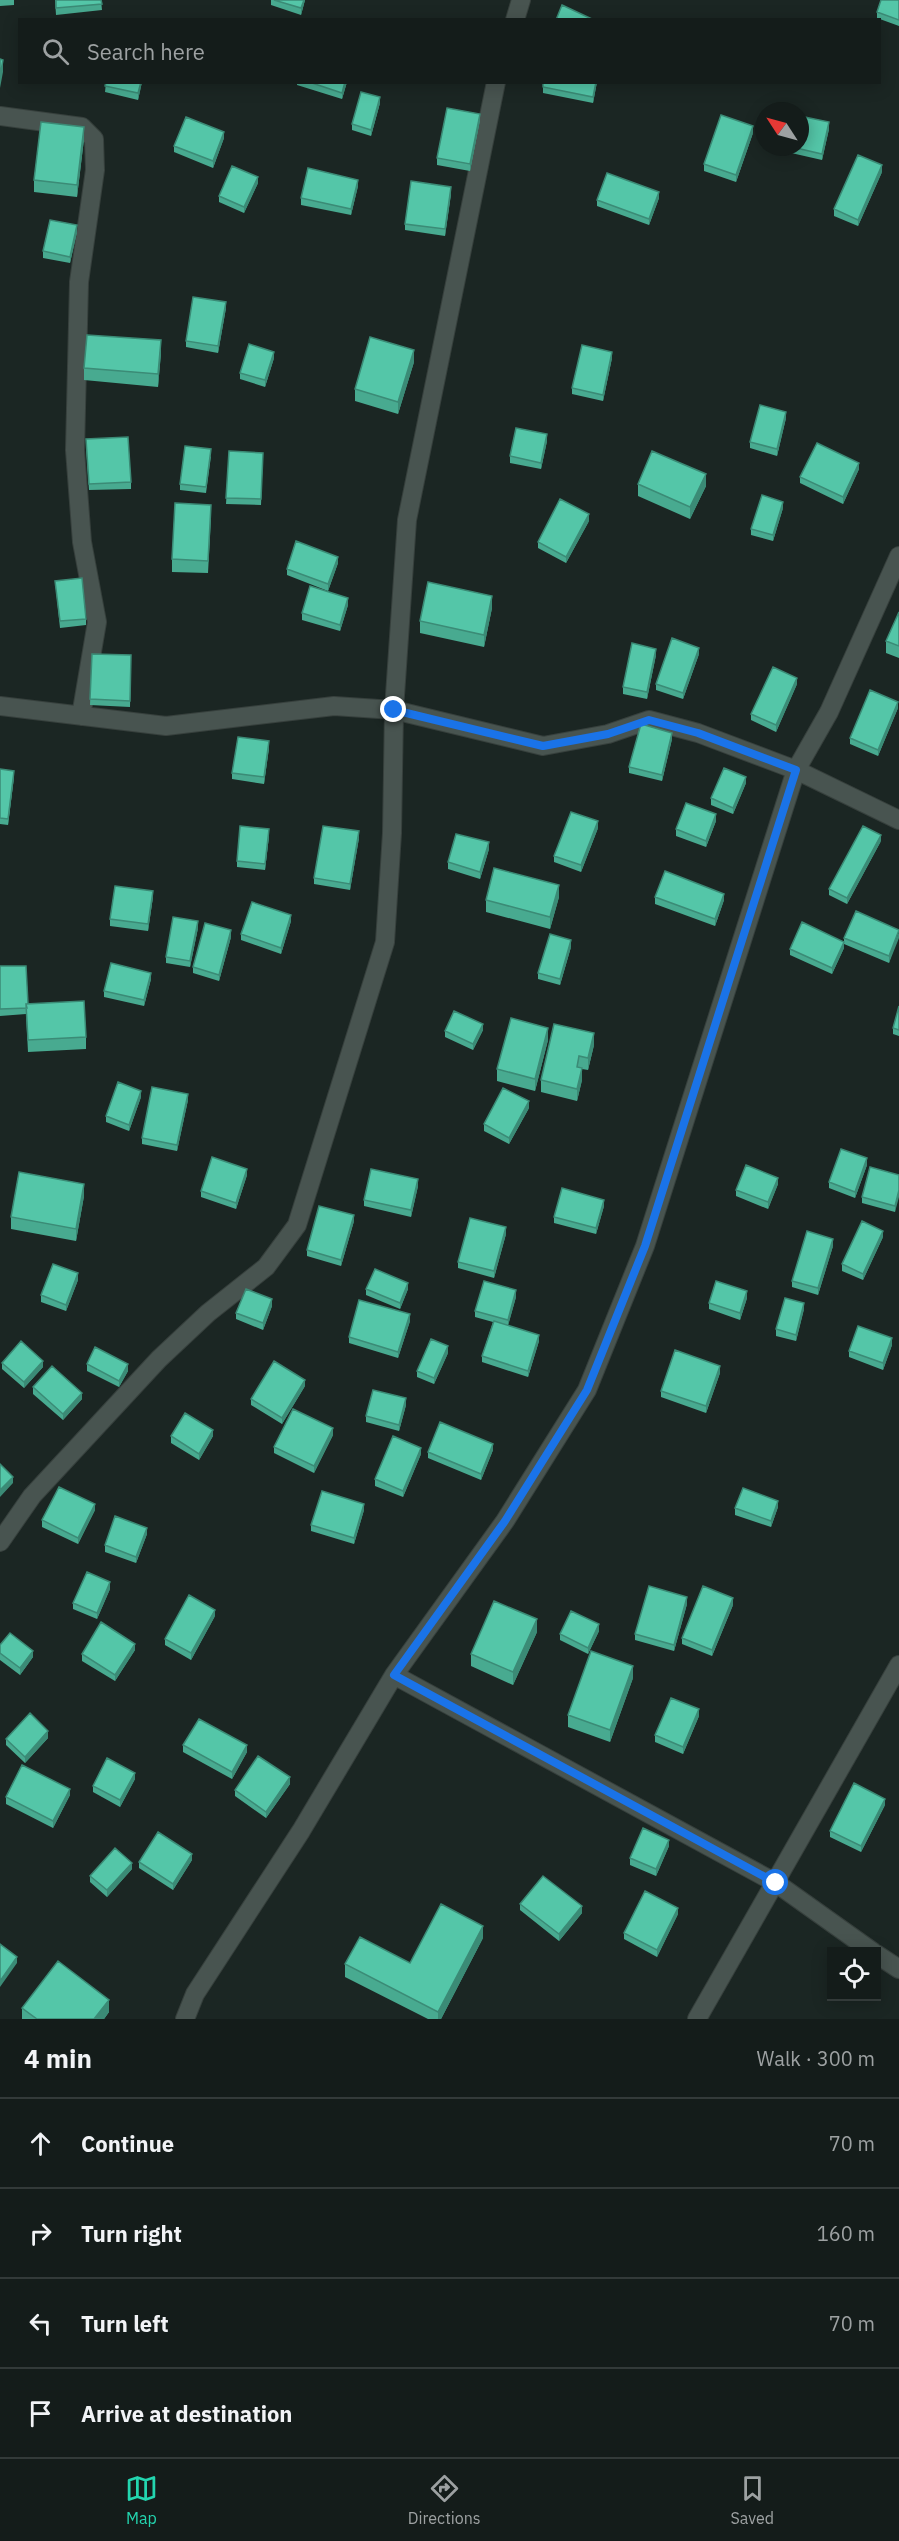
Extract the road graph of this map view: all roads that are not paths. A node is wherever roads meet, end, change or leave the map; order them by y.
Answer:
1 (521, 0) edge
2 (515, 18) edge
3 (496, 84) edge
4 (0, 116) edge
5 (899, 556) edge
6 (0, 706) edge
7 (394, 710) junction
8 (81, 716) junction
9 (796, 770) junction
10 (899, 820) edge
11 (0, 1542) edge
12 (899, 1665) edge
13 (394, 1675) junction
14 (776, 1883) junction
15 (867, 1947) edge
16 (881, 1957) edge
17 (899, 1969) edge
18 (185, 2019) edge
19 (697, 2019) edge

1 - 2 street
3 - 7 street
4 - 8 street
5 - 9 street
6 - 8 street
7 - 8 street
7 - 9 street
7 - 11 street
9 - 10 street
9 - 13 street
12 - 14 street
13 - 14 street
13 - 18 street
14 - 15 street
14 - 19 street
16 - 17 street

